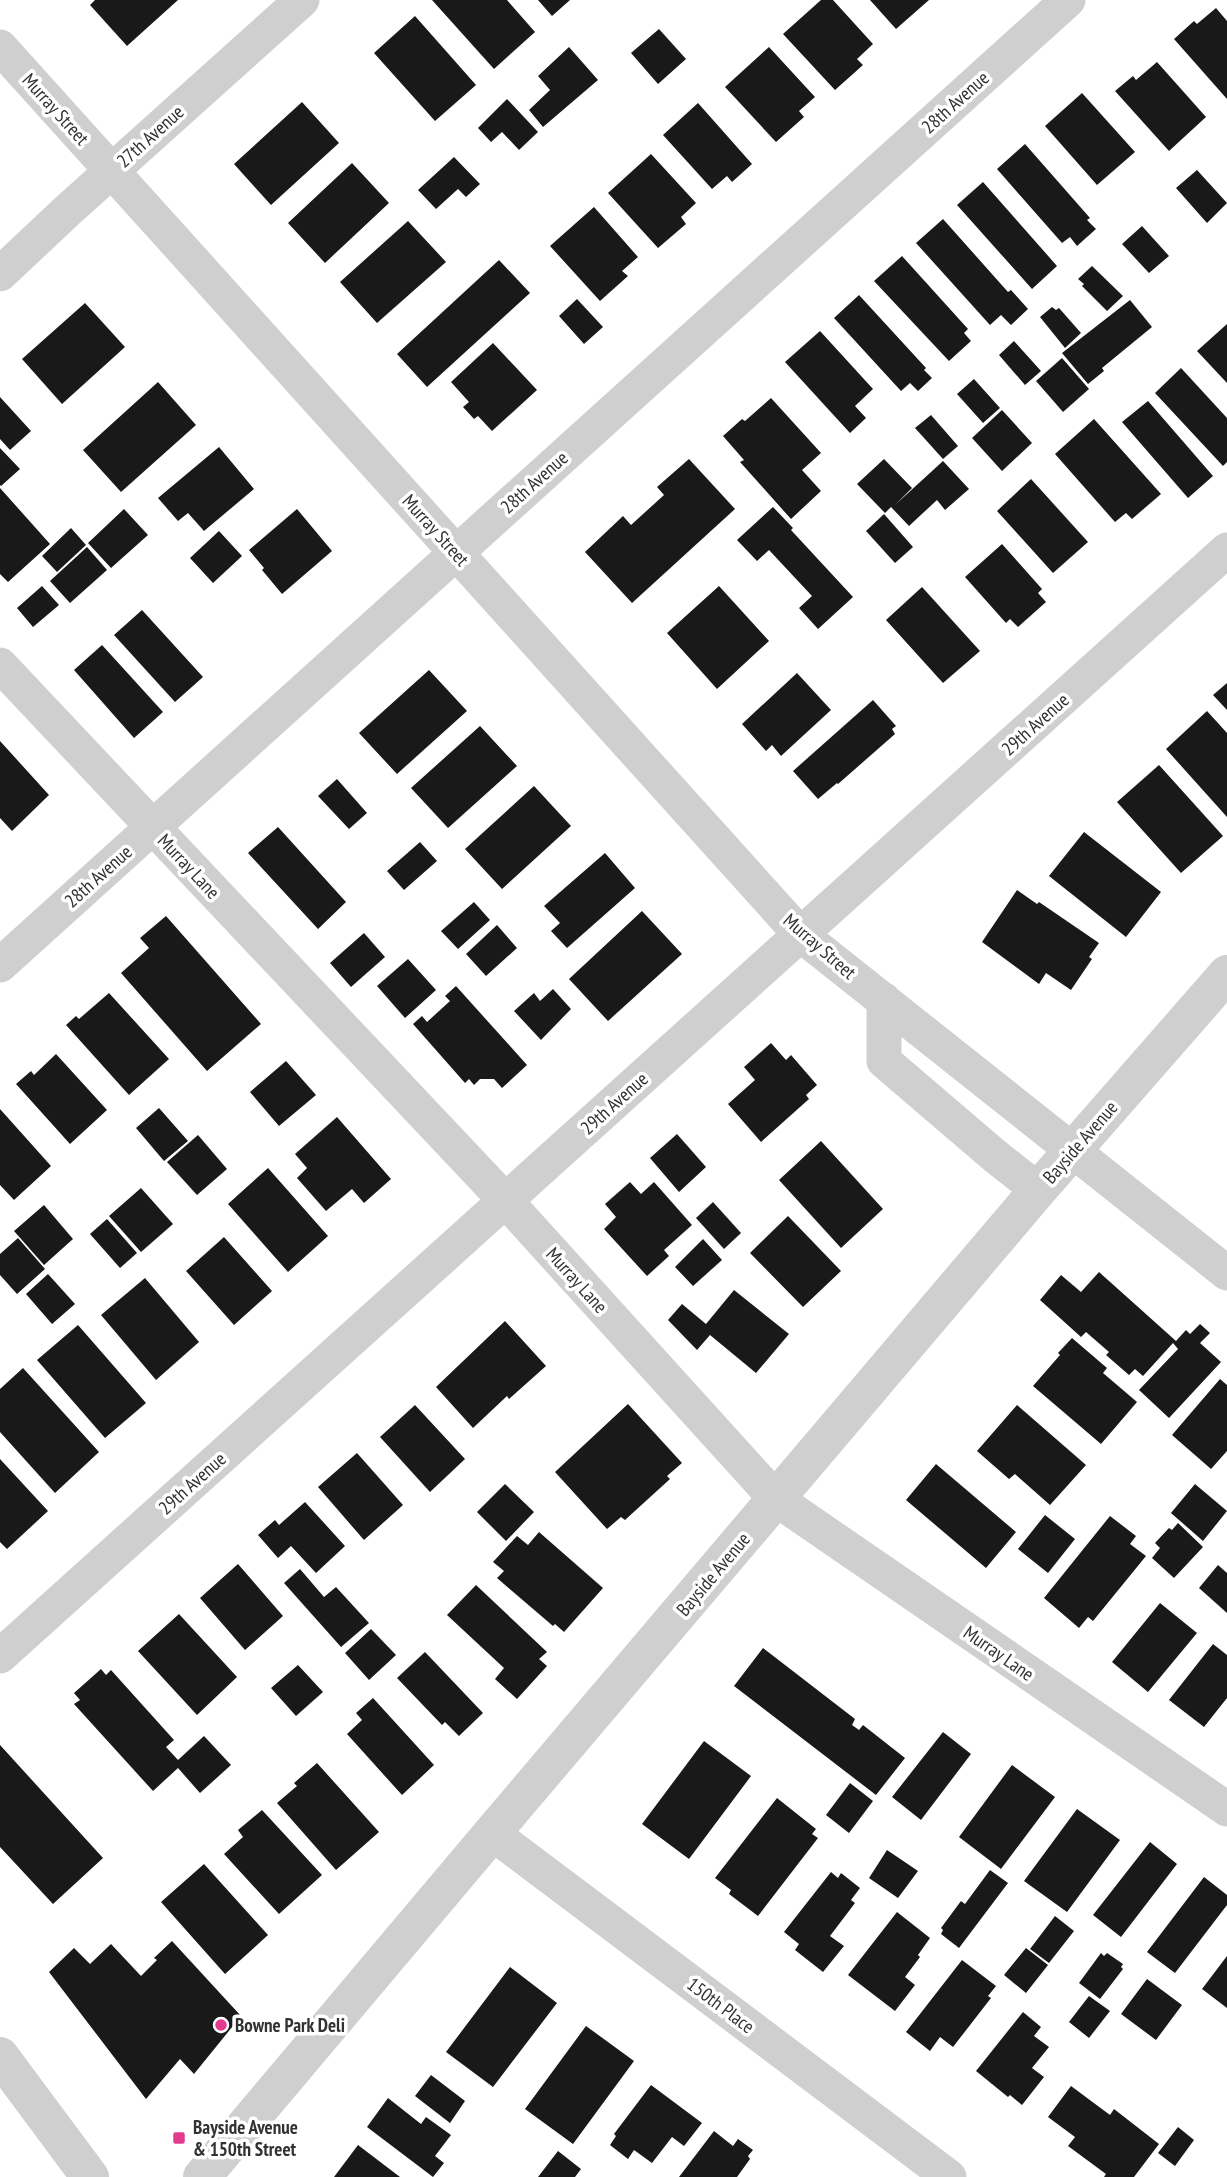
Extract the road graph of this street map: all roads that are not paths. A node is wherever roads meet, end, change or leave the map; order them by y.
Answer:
1 (302, 0) edge
2 (1068, 0) edge
3 (0, 47) edge
4 (112, 171) junction
5 (0, 274) edge
6 (1227, 550) edge
7 (456, 552) junction
8 (0, 665) edge
9 (153, 827) junction
10 (801, 935) junction
11 (0, 965) edge
12 (1227, 974) edge
13 (884, 1000) junction
14 (1073, 1149) junction
15 (1038, 1190) junction
16 (505, 1200) junction
17 (1227, 1273) edge
18 (776, 1499) junction
19 (0, 1656) edge
20 (1227, 1810) edge
21 (492, 1833) junction
22 (0, 2056) edge
23 (89, 2177) edge
24 (202, 2177) edge
25 (949, 2177) edge

1 - 4 street, 27th Avenue
2 - 7 street, 28th Avenue
3 - 4 street, Murray Street
4 - 5 street, 27th Avenue
4 - 7 street, Murray Street
6 - 10 street, 29th Avenue
7 - 9 street, 28th Avenue
7 - 10 street, Murray Street
8 - 9 street, Murray Lane
9 - 11 street, 28th Avenue
9 - 16 street, Murray Lane
10 - 13 street, Murray Street
10 - 16 street, 29th Avenue
12 - 14 street, Bayside Avenue
13 - 14 street, Murray Street
13 - 15 street
14 - 15 street, Bayside Avenue
14 - 17 street, Murray Street
15 - 18 street, Bayside Avenue
16 - 18 street, Murray Lane
16 - 19 street, 29th Avenue
18 - 20 street, Murray Lane
18 - 21 street, Bayside Avenue
21 - 24 street, Bayside Avenue
21 - 25 street, 150th Place
22 - 23 street

